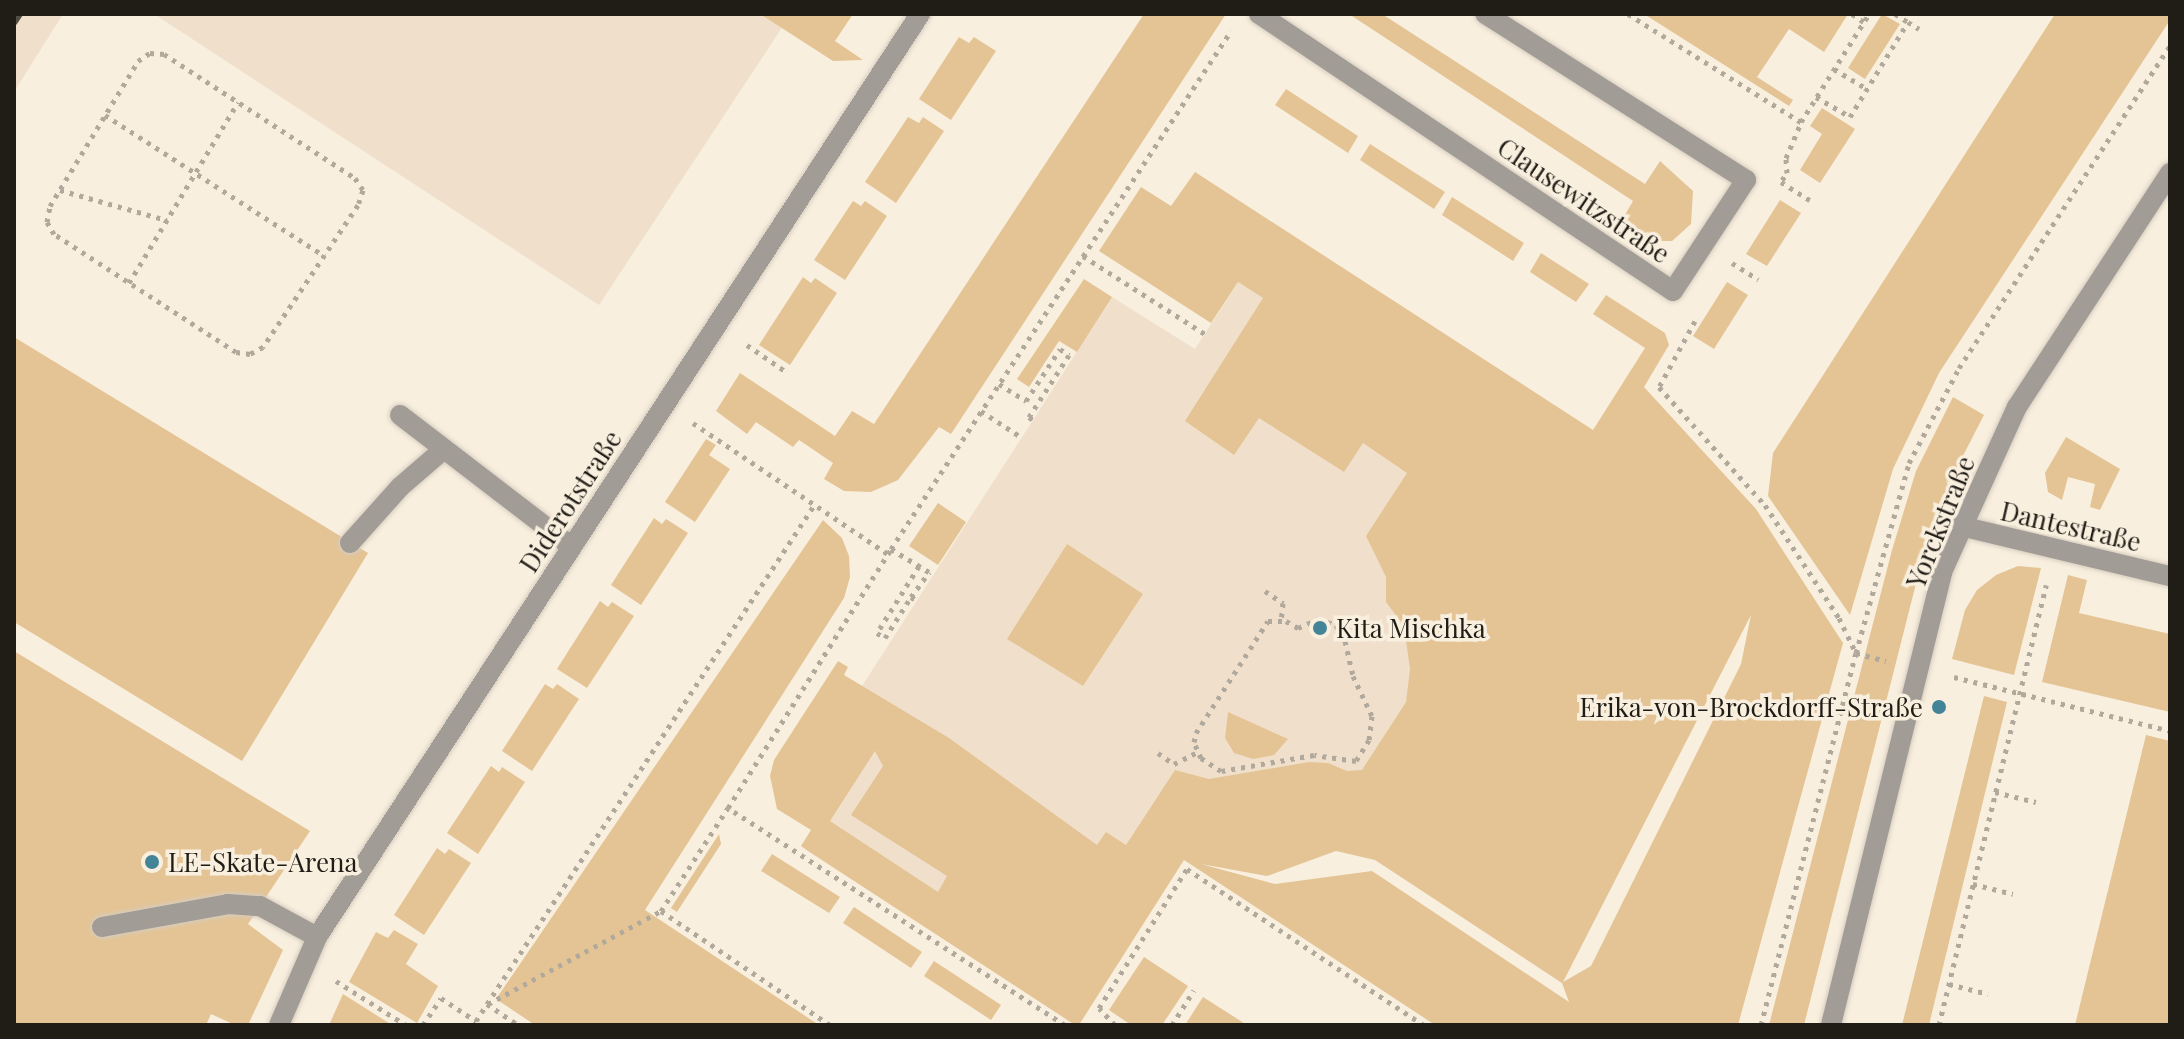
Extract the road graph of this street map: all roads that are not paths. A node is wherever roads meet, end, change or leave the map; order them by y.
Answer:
1 (920, 14) edge
2 (1259, 14) edge
3 (1485, 14) edge
4 (2170, 173) edge
5 (400, 415) dead end
6 (444, 449) junction
7 (1961, 526) junction
8 (350, 543) dead end
9 (571, 546) junction
10 (2170, 576) edge
11 (102, 927) dead end
12 (317, 937) junction
13 (279, 1025) edge
14 (1831, 1025) edge

1 - 9 street, Diderotstraße
2 - 3 street, Clausewitzstraße
4 - 7 street, Yorckstraße
5 - 6 street
6 - 8 street
6 - 9 street
7 - 10 street, Dantestraße
7 - 14 street, Yorckstraße
9 - 12 street, Diderotstraße
11 - 12 street
12 - 13 street, Diderotstraße

